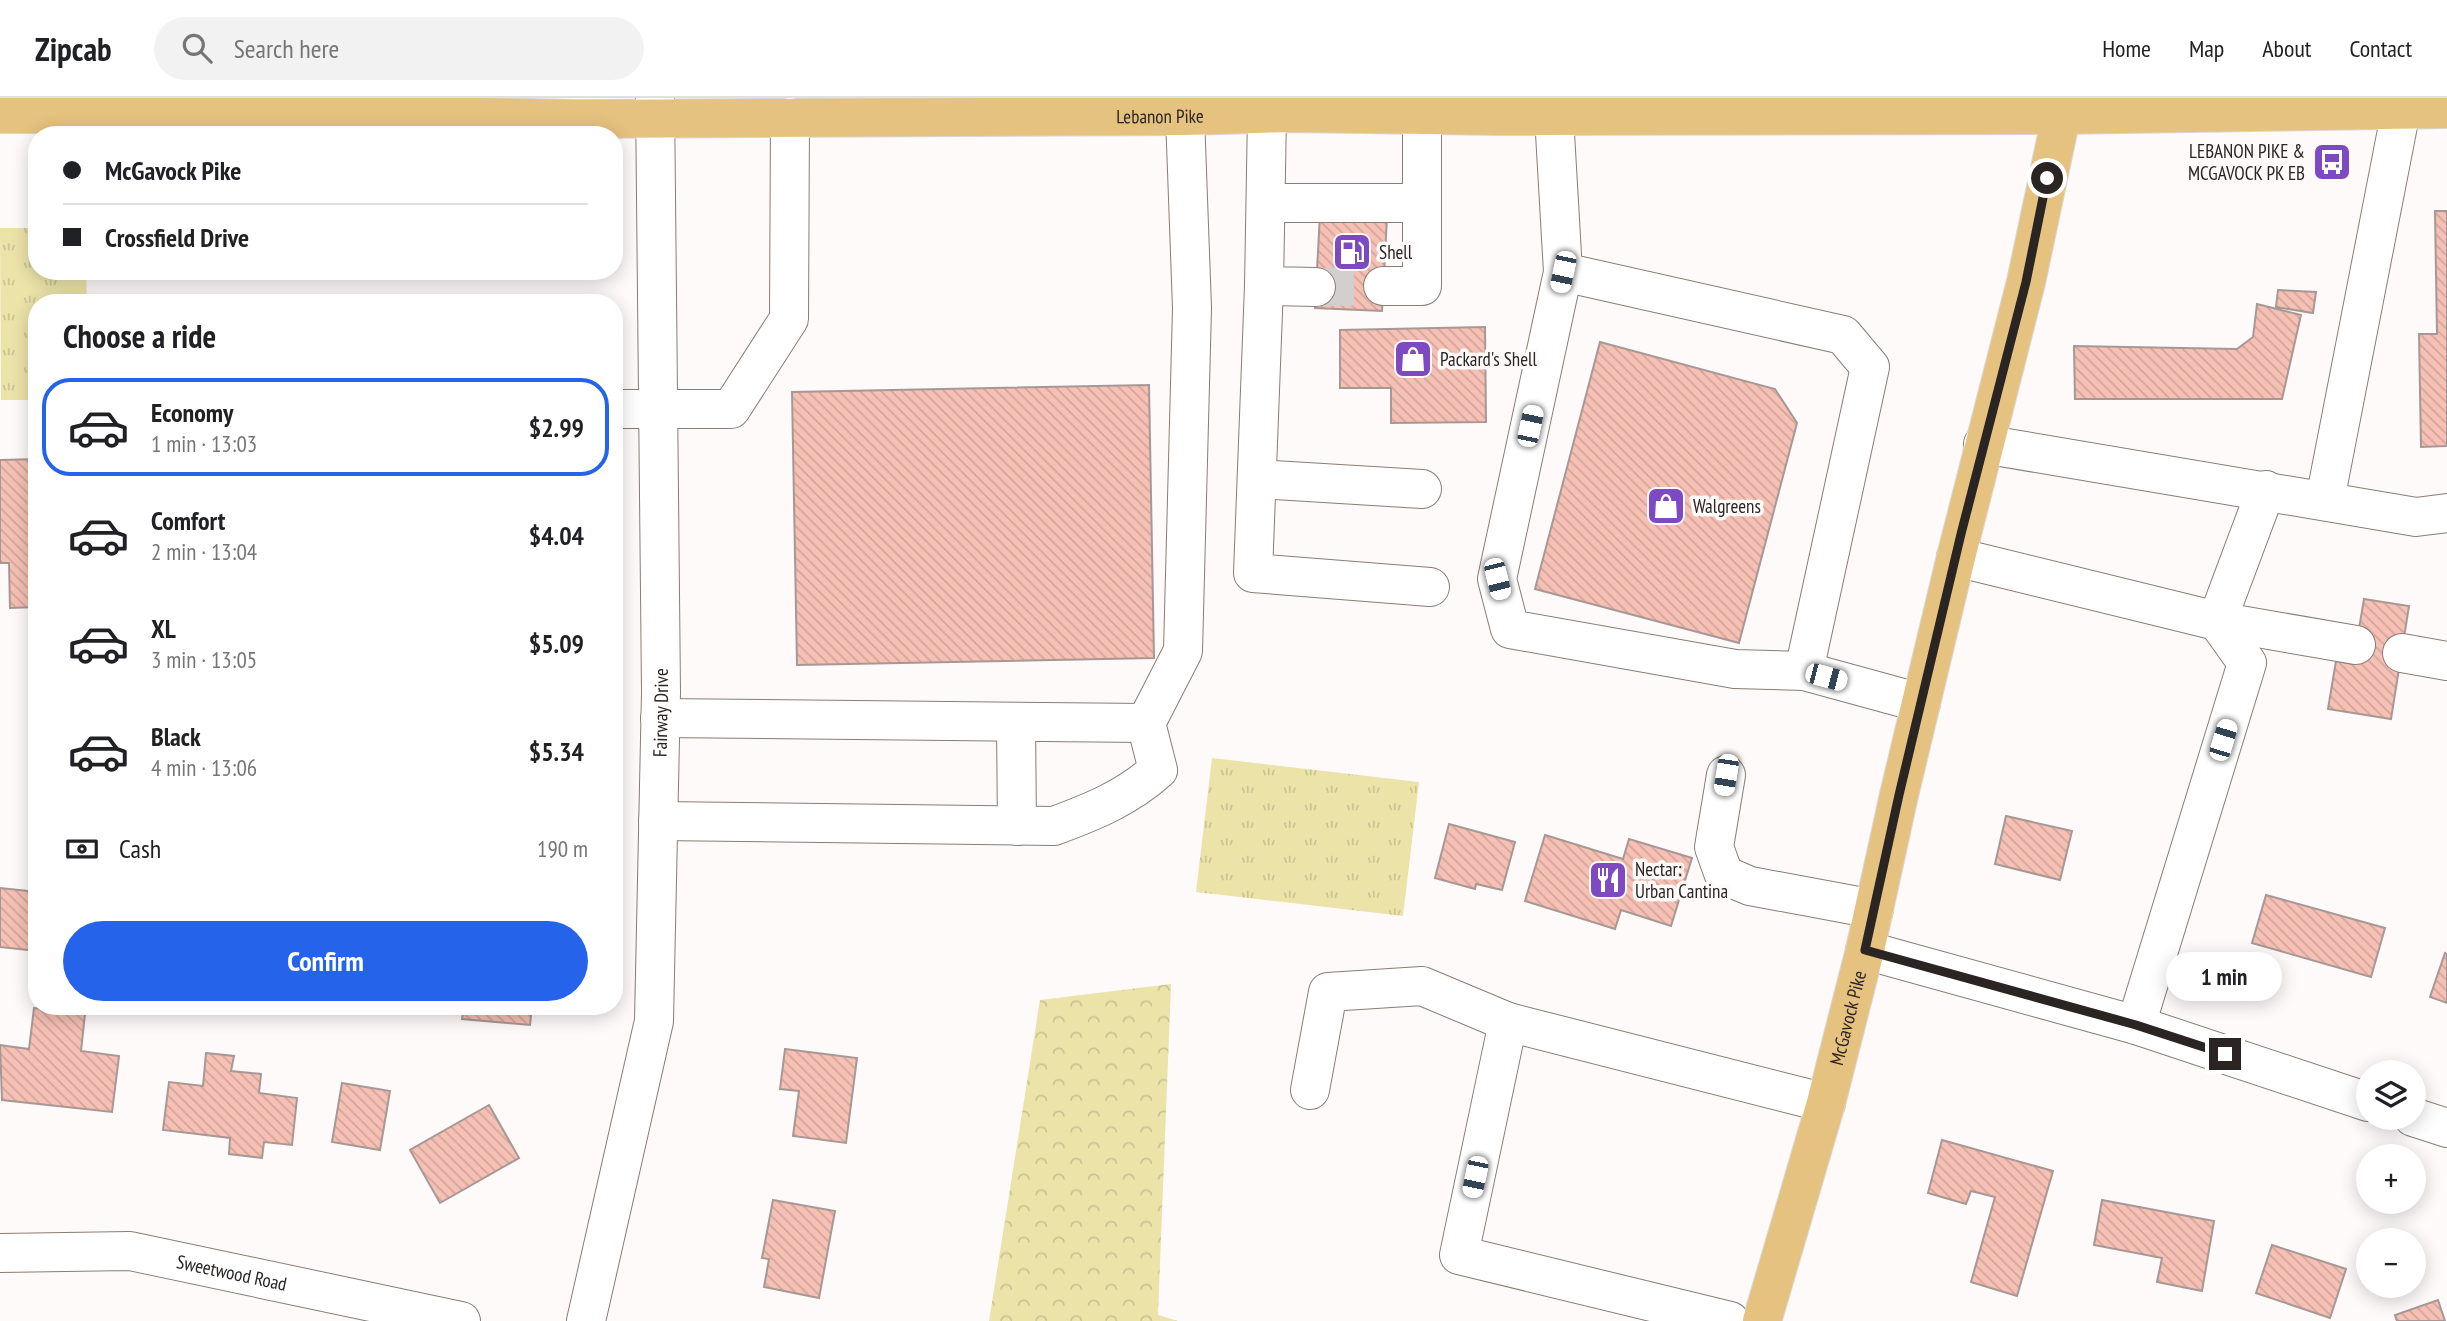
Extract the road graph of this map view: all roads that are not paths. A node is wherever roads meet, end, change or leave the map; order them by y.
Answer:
1 (1896, 106) edge
2 (425, 107) edge
3 (928, 107) edge
4 (1053, 107) edge
5 (2063, 107) edge
6 (654, 108) edge
7 (1283, 108) edge
8 (2447, 109) edge
9 (1544, 110) edge
10 (2401, 110) junction
11 (0, 114) edge
12 (1422, 115) junction
13 (1185, 116) junction
14 (790, 117) junction
15 (1267, 203) junction
16 (1422, 203) junction
17 (1563, 272) junction
18 (1264, 286) junction
19 (1383, 286) tunnel mouth
20 (1316, 287) tunnel mouth
21 (623, 408) edge
22 (657, 408) junction
23 (1983, 444) junction
24 (1257, 479) junction
25 (1422, 489) dead end
26 (2266, 491) junction
27 (2325, 500) junction
28 (2447, 513) edge
29 (1956, 557) junction
30 (1430, 587) dead end
31 (2217, 621) junction
32 (2356, 645) dead end
33 (2402, 653) dead end
34 (2447, 661) edge
35 (1804, 671) junction
36 (1921, 704) junction
37 (660, 718) junction
38 (1016, 722) junction
39 (1146, 723) junction
40 (1726, 775) dead end
41 (658, 821) junction
42 (1017, 826) junction
43 (1874, 909) junction
44 (1865, 950) junction
45 (1508, 1022) junction
46 (2136, 1025) junction
47 (1310, 1090) dead end
48 (2356, 1098) edge
49 (1826, 1103) junction
50 (2426, 1121) edge
51 (2447, 1128) edge
52 (0, 1253) edge
53 (461, 1321) edge
54 (586, 1321) edge
55 (1730, 1321) edge
56 (1762, 1321) edge

1 - 5 main road, Lebanon Pike
1 - 9 main road, Lebanon Pike
2 - 6 main road, Lebanon Pike
2 - 11 main road, Lebanon Pike
3 - 4 main road, Lebanon Pike
3 - 14 main road, Lebanon Pike
4 - 13 main road, Lebanon Pike
5 - 10 main road, Lebanon Pike
5 - 23 main road, McGavock Pike
6 - 14 main road, Lebanon Pike
6 - 22 street, Fairway Drive
7 - 12 main road, Lebanon Pike
7 - 13 main road, Lebanon Pike
7 - 15 street
8 - 10 main road, Lebanon Pike
9 - 12 main road, Lebanon Pike
9 - 17 street
10 - 27 street
12 - 16 street
13 - 39 street
14 - 22 street
15 - 16 street
15 - 18 street
16 - 19 street
17 - 35 street
17 - 35 street
18 - 20 street
18 - 24 street
21 - 22 street
22 - 37 street, Fairway Drive
23 - 26 street
23 - 29 main road, McGavock Pike
24 - 25 street
24 - 30 street
26 - 27 street
26 - 31 street
27 - 28 street
29 - 31 street
29 - 36 main road, McGavock Pike
31 - 32 street
31 - 46 street
33 - 34 street
35 - 36 street
36 - 43 main road, McGavock Pike
37 - 38 street
37 - 41 street, Fairway Drive
38 - 39 street
38 - 42 street
39 - 42 street
40 - 43 street
41 - 42 street
41 - 54 street, Fairway Drive
43 - 44 main road, McGavock Pike
44 - 46 street
44 - 49 main road, McGavock Pike
45 - 47 street
45 - 49 street
45 - 55 street
46 - 48 street
49 - 56 main road, McGavock Pike
50 - 51 street
52 - 53 street, Sweetwood Road

